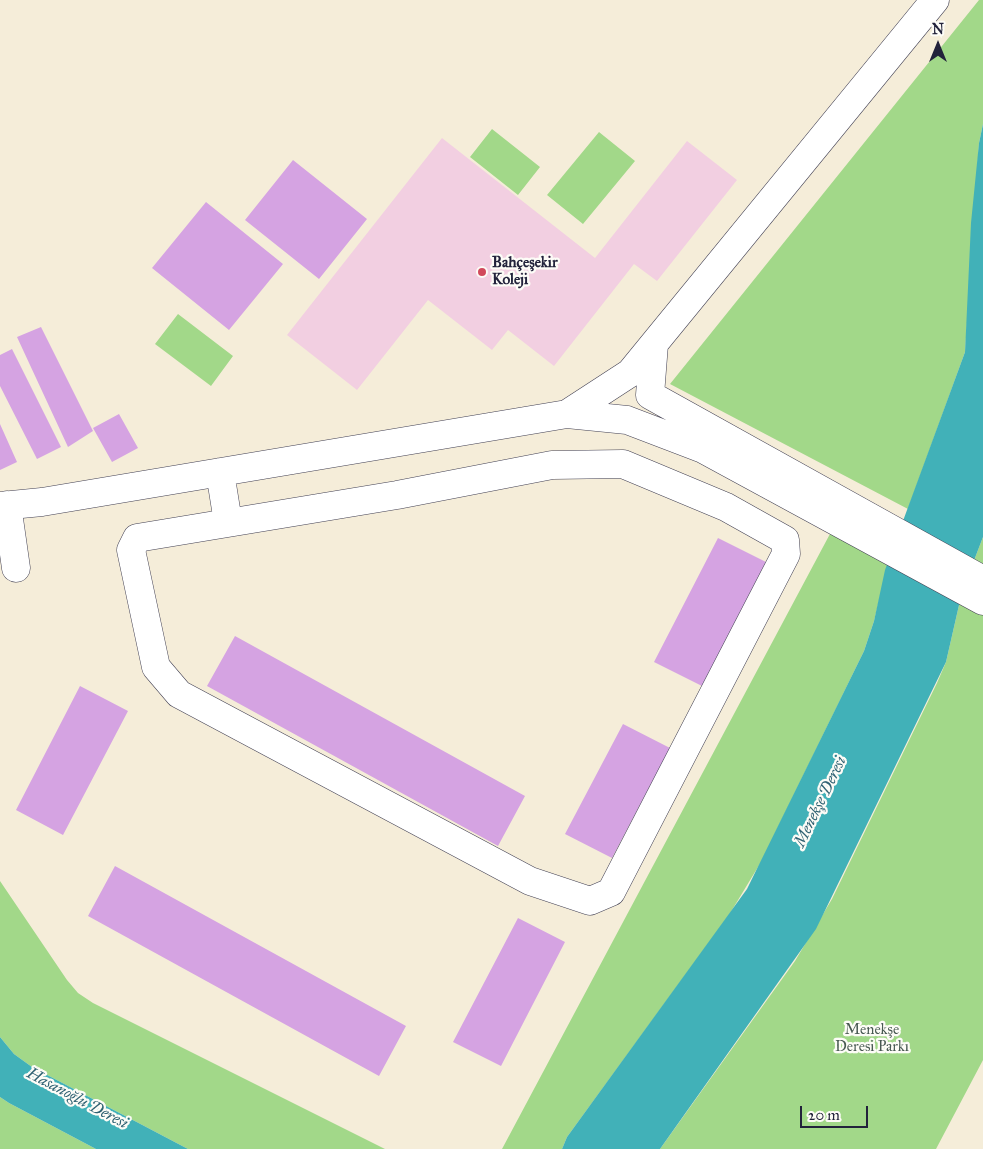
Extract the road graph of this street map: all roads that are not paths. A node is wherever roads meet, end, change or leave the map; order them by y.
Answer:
1 (935, 0) edge
2 (654, 344) junction
3 (601, 392) junction
4 (650, 395) junction
5 (567, 414) junction
6 (220, 472) junction
7 (3, 506) edge
8 (228, 522) junction
9 (876, 532) junction
10 (16, 568) dead end
11 (983, 580) edge
12 (983, 601) edge

1 - 2 street
2 - 3 street
2 - 4 street
3 - 4 street
3 - 5 street
4 - 9 street
5 - 6 street
5 - 9 street
6 - 7 street
6 - 8 street
7 - 10 street
8 - 8 street
9 - 11 street
9 - 12 street

